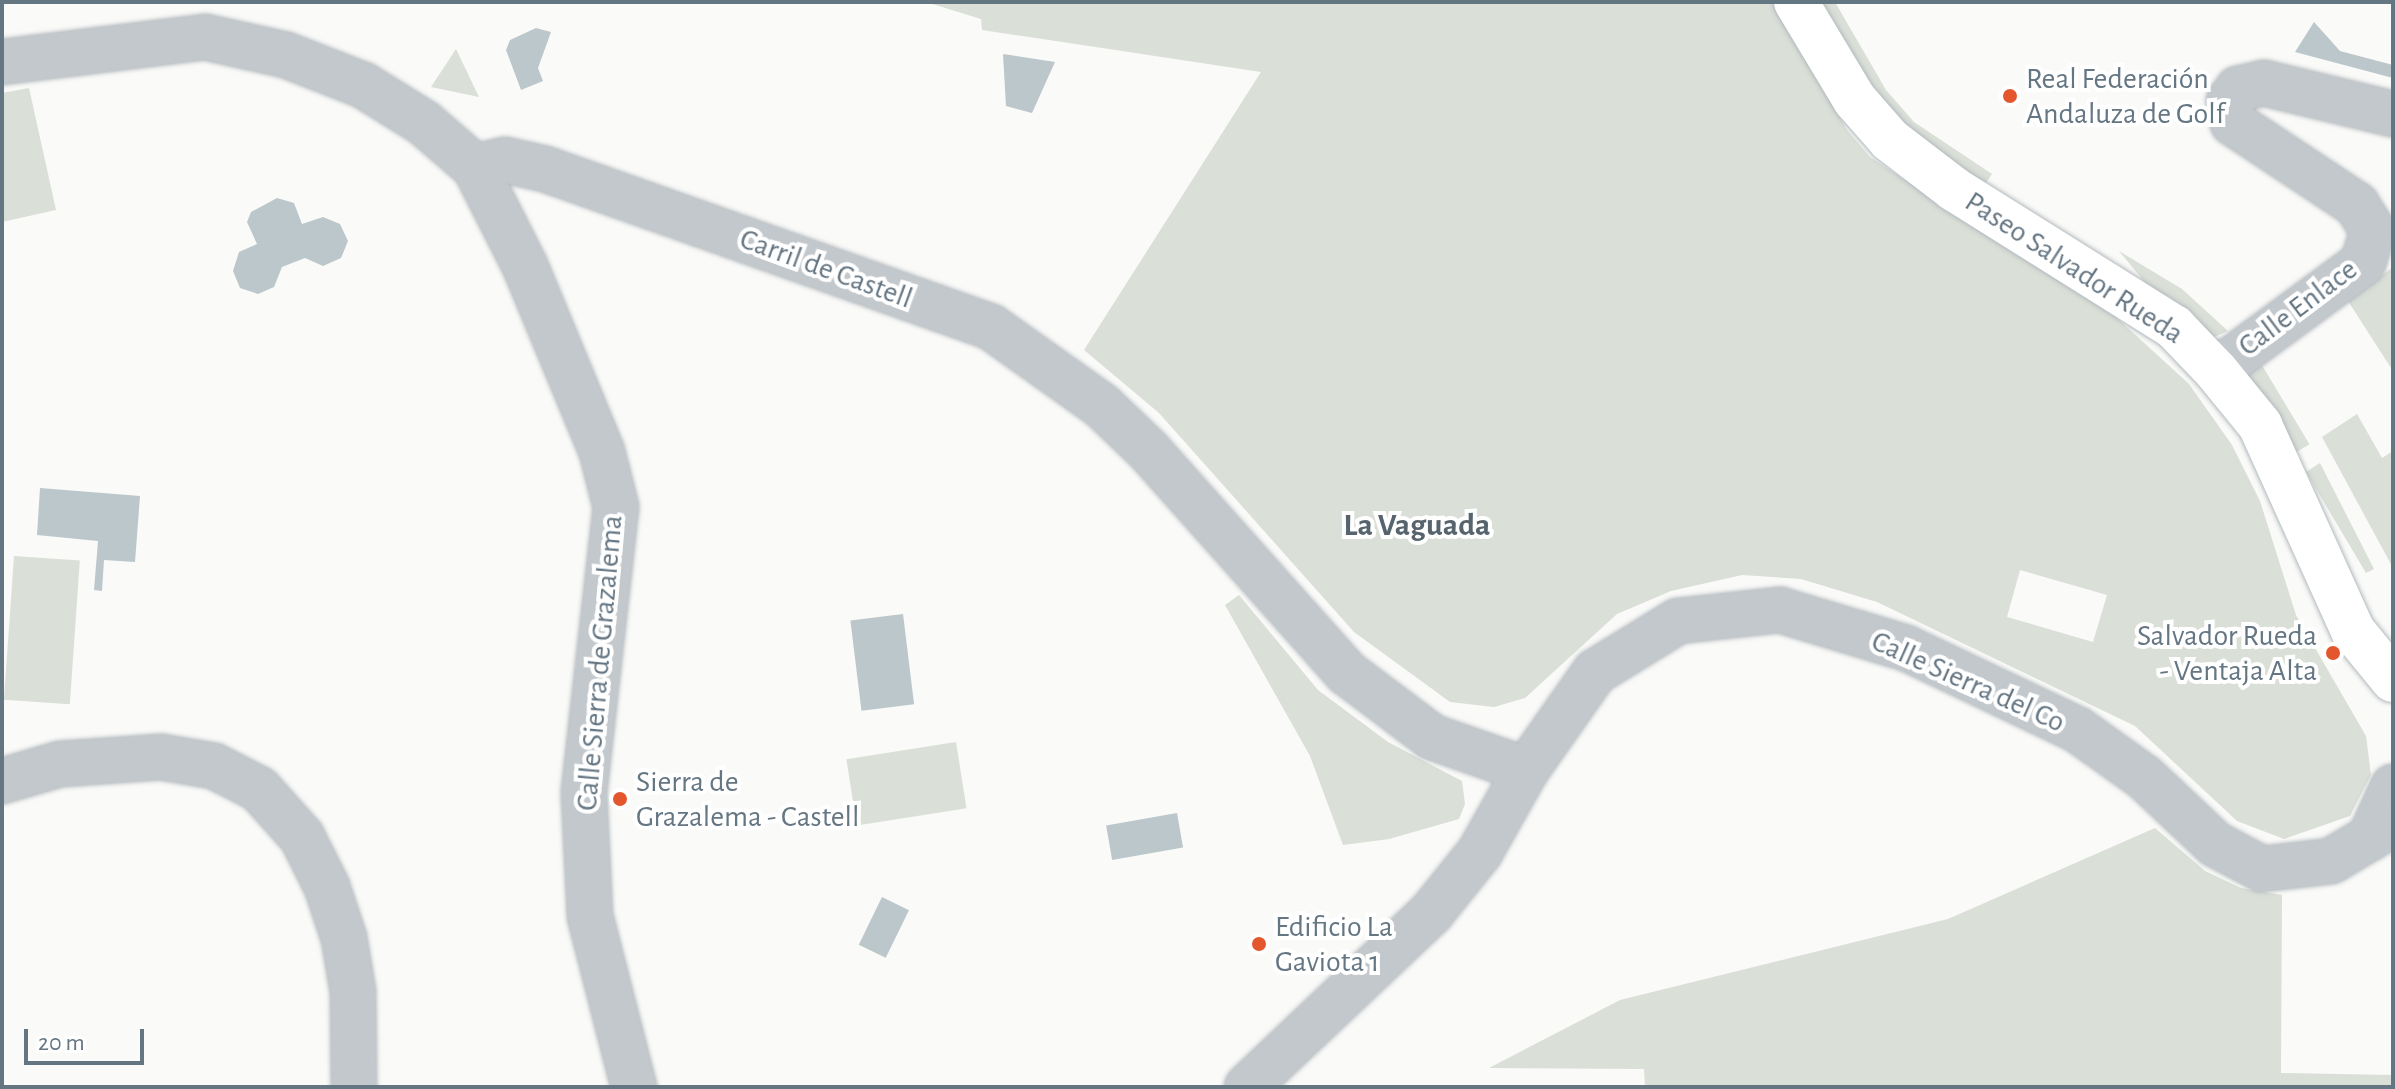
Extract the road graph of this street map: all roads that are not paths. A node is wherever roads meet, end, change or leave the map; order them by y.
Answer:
1 (1796, 2) edge
2 (2, 62) edge
3 (2393, 114) edge
4 (475, 167) junction
5 (2216, 371) junction
6 (2393, 680) edge
7 (1526, 770) junction
8 (2, 781) edge
9 (2393, 787) edge
10 (2381, 831) edge
11 (354, 1087) edge
12 (634, 1087) edge
13 (1247, 1087) edge

1 - 5 main road, Paseo Salvador Rueda
2 - 4 street
3 - 5 street, Calle Enlace
4 - 7 street, Carril de Castell
4 - 12 street, Calle Sierra de Grazalema
5 - 6 main road, Paseo Salvador Rueda
7 - 10 street, Calle Sierra del Co
7 - 13 street, Calle Sierra del Co
8 - 11 street
9 - 10 street, Calle Sierra del Co

